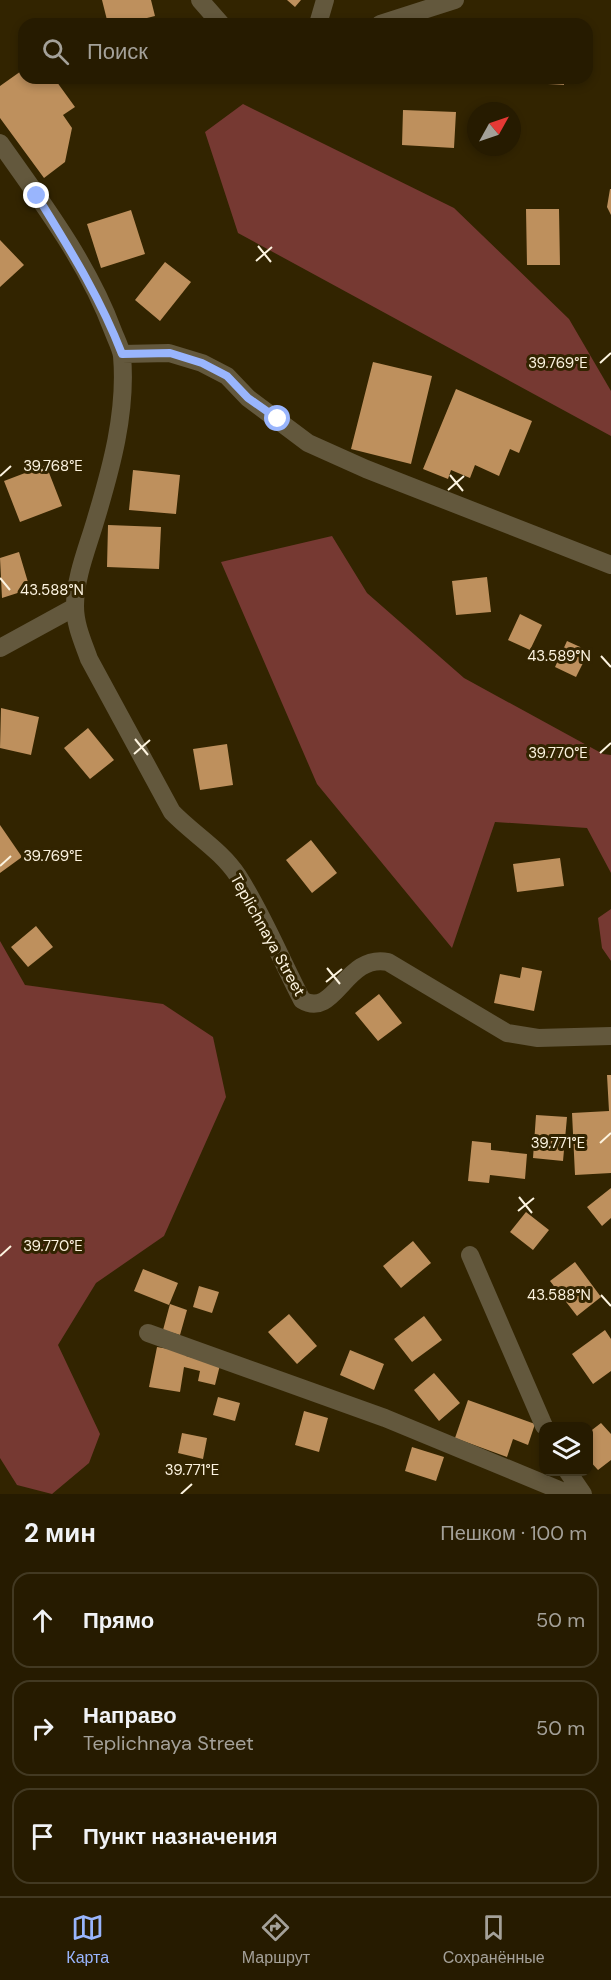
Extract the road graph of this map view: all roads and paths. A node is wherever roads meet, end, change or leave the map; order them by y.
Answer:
1 (200, 0) edge
2 (324, 0) edge
3 (455, 0) edge
4 (216, 18) edge
5 (320, 18) edge
6 (399, 18) edge
7 (0, 143) edge
8 (122, 354) junction
9 (611, 565) edge
10 (75, 607) junction
11 (0, 648) edge
12 (611, 1036) edge
13 (470, 1255) dead end
14 (148, 1333) dead end
15 (542, 1422) edge
16 (571, 1476) edge
17 (569, 1494) edge
18 (583, 1494) edge

1 - 4 street
2 - 5 street
3 - 6 street
7 - 8 street, Teplichnaya Street
8 - 9 street
8 - 10 street, Teplichnaya Street
10 - 11 street
10 - 12 street, Teplichnaya Street
13 - 15 street
14 - 17 street
16 - 18 street

